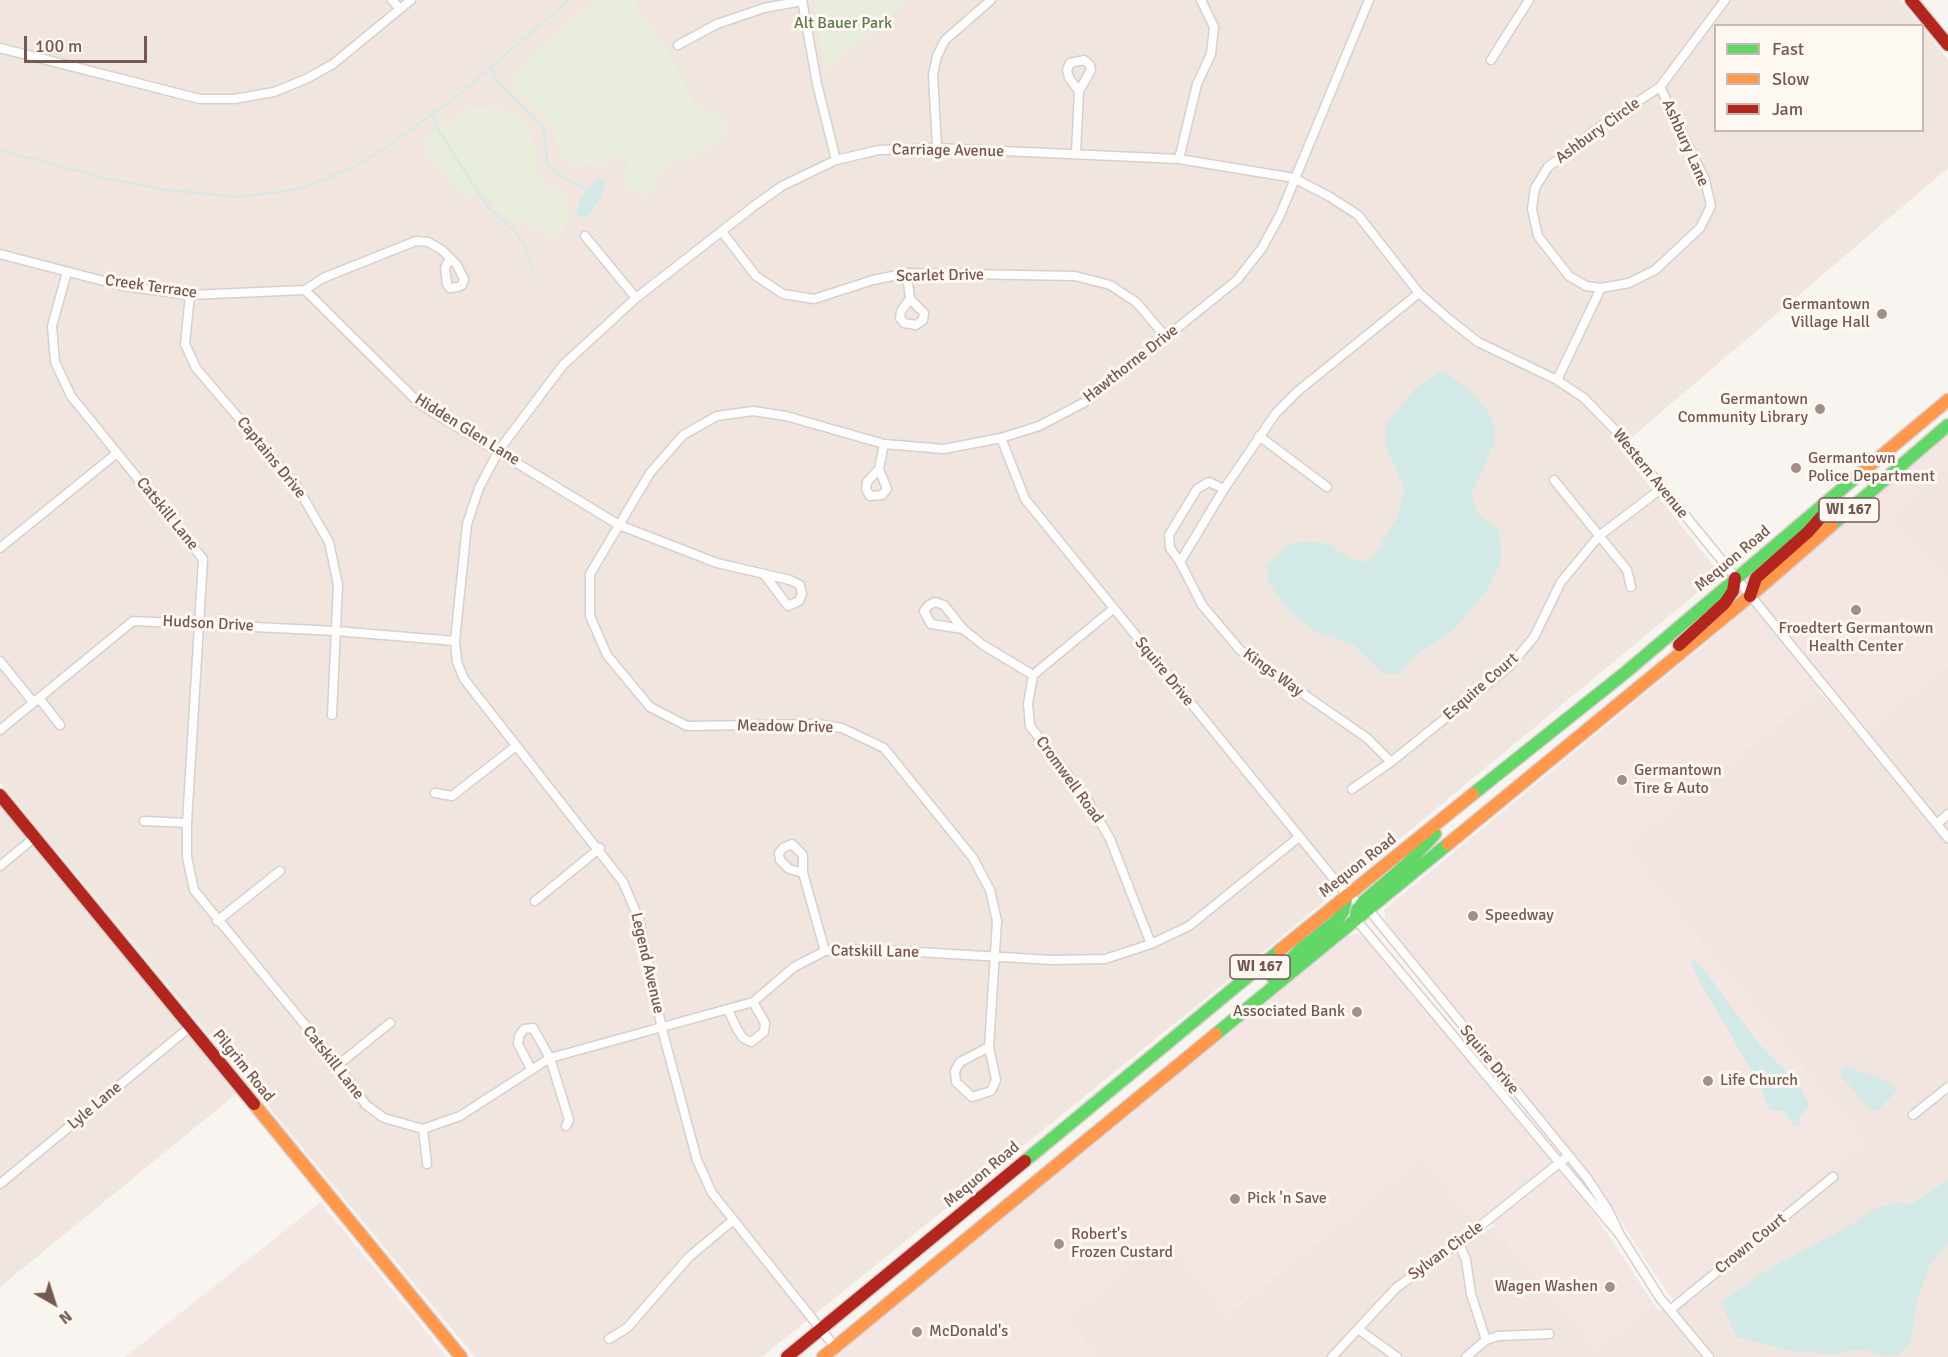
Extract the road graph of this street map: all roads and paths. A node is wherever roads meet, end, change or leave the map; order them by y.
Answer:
1 (392, 0) edge
2 (411, 0) edge
3 (802, 0) edge
4 (991, 0) edge
5 (1201, 0) edge
6 (1369, 0) edge
7 (1529, 0) edge
8 (1725, 0) edge
9 (1911, 0) edge
10 (400, 9) junction
11 (678, 45) dead end
12 (1948, 45) edge
13 (0, 48) edge
14 (1491, 60) dead end
15 (1660, 87) junction
16 (1079, 91) dead end
17 (937, 148) junction
18 (1076, 152) junction
19 (1179, 159) junction
20 (836, 160) junction
21 (1294, 178) junction
22 (723, 232) junction
23 (585, 236) dead end
24 (0, 254) edge
25 (450, 258) dead end
26 (67, 272) junction
27 (907, 273) junction
28 (1601, 288) junction
29 (305, 290) junction
30 (1419, 293) junction
31 (190, 295) junction
32 (636, 298) junction
33 (910, 299) dead end
34 (1166, 337) junction
35 (1557, 380) junction
36 (1948, 400) edge
37 (1946, 430) edge
38 (1259, 436) junction
39 (1001, 438) junction
40 (884, 444) junction
41 (499, 450) junction
42 (117, 453) junction
43 (879, 469) dead end
44 (1554, 480) dead end
45 (1327, 487) dead end
46 (1662, 488) junction
47 (1843, 488) junction
48 (1224, 489) junction
49 (619, 525) junction
50 (1599, 537) junction
51 (0, 548) edge
52 (1180, 562) junction
53 (764, 574) junction
54 (1735, 578) junction
55 (1631, 588) dead end
56 (1750, 596) junction
57 (1113, 609) junction
58 (200, 624) junction
59 (963, 629) dead end
60 (336, 631) junction
61 (455, 641) junction
62 (0, 661) edge
63 (1661, 669) junction
64 (1033, 675) junction
65 (1621, 676) junction
66 (1634, 692) junction
67 (36, 700) junction
68 (332, 715) dead end
69 (60, 725) dead end
70 (0, 730) edge
71 (516, 746) junction
72 (1391, 762) junction
73 (1352, 789) dead end
74 (435, 793) dead end
75 (0, 795) edge
76 (1451, 814) junction
77 (1948, 814) edge
78 (144, 821) dead end
79 (187, 822) junction
80 (1937, 824) junction
81 (1299, 837) junction
82 (34, 838) junction
83 (1948, 838) edge
84 (600, 848) junction
85 (0, 866) edge
86 (280, 870) dead end
87 (803, 873) dead end
88 (1347, 896) junction
89 (535, 901) dead end
90 (1365, 908) junction
91 (217, 921) junction
92 (1355, 921) junction
93 (1150, 944) junction
94 (825, 951) junction
95 (995, 957) junction
96 (753, 1002) junction
97 (1248, 1007) junction
98 (728, 1010) junction
99 (390, 1023) dead end
100 (190, 1028) junction
101 (662, 1029) junction
102 (989, 1047) junction
103 (550, 1058) junction
104 (338, 1065) junction
105 (531, 1069) junction
106 (1948, 1088) edge
107 (1913, 1115) dead end
108 (566, 1126) dead end
109 (423, 1129) junction
110 (1568, 1156) junction
111 (427, 1164) dead end
112 (1558, 1164) junction
113 (1833, 1177) dead end
114 (0, 1184) edge
115 (732, 1221) junction
116 (1620, 1235) junction
117 (1459, 1243) junction
118 (1670, 1310) junction
119 (1358, 1329) junction
120 (820, 1330) junction
121 (1549, 1334) dead end
122 (609, 1339) dead end
123 (1486, 1340) junction
124 (835, 1347) junction
125 (461, 1357) edge
126 (787, 1357) edge
127 (823, 1357) edge
128 (1332, 1357) edge
129 (1397, 1357) edge
130 (1466, 1357) edge
131 (1709, 1357) edge

1 - 10 street
2 - 10 street
3 - 11 street
3 - 20 street
4 - 17 street
5 - 19 street
6 - 21 street, Hawthorne Drive
7 - 14 street
8 - 15 street, Ashbury Lane
9 - 12 main road
10 - 13 street
15 - 28 street, Ashbury Lane
15 - 28 street, Ashbury Circle
16 - 18 street
17 - 18 street, Carriage Avenue
17 - 20 street, Carriage Avenue
18 - 19 street, Carriage Avenue
19 - 21 street, Carriage Avenue
20 - 22 street, Carriage Avenue
21 - 30 street, Western Avenue
21 - 34 street, Hawthorne Drive
22 - 27 street, Scarlet Drive
22 - 32 street, Carriage Avenue
23 - 32 street
24 - 26 street, Creek Terrace
25 - 29 street
26 - 31 street, Creek Terrace
26 - 42 street, Catskill Lane
27 - 33 street
27 - 34 street, Scarlet Drive
28 - 35 street
29 - 31 street, Creek Terrace
29 - 41 street, Hidden Glen Lane
30 - 35 street, Western Avenue
30 - 38 street
31 - 60 street, Captains Drive
32 - 41 street, Carriage Avenue
34 - 39 street, Hawthorne Drive
35 - 46 street, Western Avenue
36 - 47 main road, Mequon Road / WI 167
37 - 56 main road, WI 167
38 - 45 street
38 - 48 street
39 - 40 street, Hawthorne Drive
39 - 57 street, Squire Drive
40 - 43 street
40 - 49 street, Hawthorne Drive
41 - 49 street, Hidden Glen Lane
41 - 61 street, Legend Avenue
42 - 51 street
42 - 58 street, Catskill Lane
44 - 50 street
46 - 50 street, Esquire Court
46 - 54 street, Western Avenue
47 - 54 main road, Mequon Road / WI 167
47 - 56 main road
48 - 52 street
48 - 52 street, Kings Way
49 - 53 street, Hidden Glen Lane
49 - 95 street, Meadow Drive
50 - 55 street
50 - 72 street, Esquire Court
52 - 72 street, Kings Way
53 - 53 street, Hidden Glen Lane
54 - 56 street, Western Avenue
54 - 63 main road
54 - 65 main road, Mequon Road / WI 167
56 - 63 main road, WI 167
56 - 80 street, Western Avenue
57 - 64 street
57 - 81 street, Squire Drive
58 - 60 street, Hudson Drive
58 - 67 street, Hudson Drive
58 - 79 street, Catskill Lane
59 - 64 street
60 - 61 street, Hudson Drive
60 - 68 street, Captains Drive
61 - 71 street, Legend Avenue
62 - 67 street
63 - 66 main road, WI 167
64 - 93 street, Cromwell Road
65 - 66 main road
65 - 76 main road, Mequon Road / WI 167
66 - 90 main road, WI 167
67 - 69 street
67 - 70 street, Hudson Drive
71 - 74 street
71 - 84 street, Legend Avenue
72 - 73 street, Esquire Court
75 - 82 main road, Pilgrim Road
76 - 88 main road, Mequon Road / WI 167
76 - 90 main road
77 - 80 street
78 - 79 street
79 - 91 street, Catskill Lane
80 - 83 street, Western Avenue
81 - 88 street, Squire Drive
81 - 93 street, Catskill Lane
82 - 85 street
82 - 100 main road, Pilgrim Road
84 - 89 street
84 - 101 street, Legend Avenue
86 - 91 street
87 - 94 street
88 - 90 street, Squire Drive
88 - 92 street, Squire Drive
88 - 97 main road
88 - 120 main road, Mequon Road / WI 167
90 - 92 main road
90 - 110 street, Squire Drive
91 - 104 street, Catskill Lane
92 - 97 main road, WI 167
92 - 112 street, Squire Drive
93 - 95 street, Catskill Lane
94 - 95 street, Catskill Lane
94 - 96 street, Catskill Lane
95 - 102 street, Meadow Drive
96 - 98 street, Catskill Lane
96 - 98 street
97 - 124 main road, WI 167
98 - 101 street, Catskill Lane
99 - 104 street
100 - 114 street, Lyle Lane
100 - 125 main road, Pilgrim Road
101 - 103 street, Catskill Lane
101 - 115 street, Legend Avenue
102 - 102 street, Meadow Drive
103 - 105 street, Catskill Lane
103 - 105 street
103 - 108 street
104 - 109 street, Catskill Lane
105 - 109 street, Catskill Lane
106 - 107 street
109 - 111 street
110 - 112 street, Sylvan Circle
110 - 116 street, Squire Drive
112 - 116 street, Squire Drive
112 - 117 street, Sylvan Circle
113 - 118 street, Crown Court
115 - 120 street, Legend Avenue
115 - 122 street
116 - 118 street, Squire Drive
117 - 119 street, Sylvan Circle
117 - 123 street
118 - 131 street, Squire Drive
119 - 128 street, Sylvan Circle
119 - 129 street
120 - 124 street, Legend Avenue
120 - 126 main road, Mequon Road / WI 167
121 - 123 street
123 - 130 street
124 - 127 main road, WI 167

